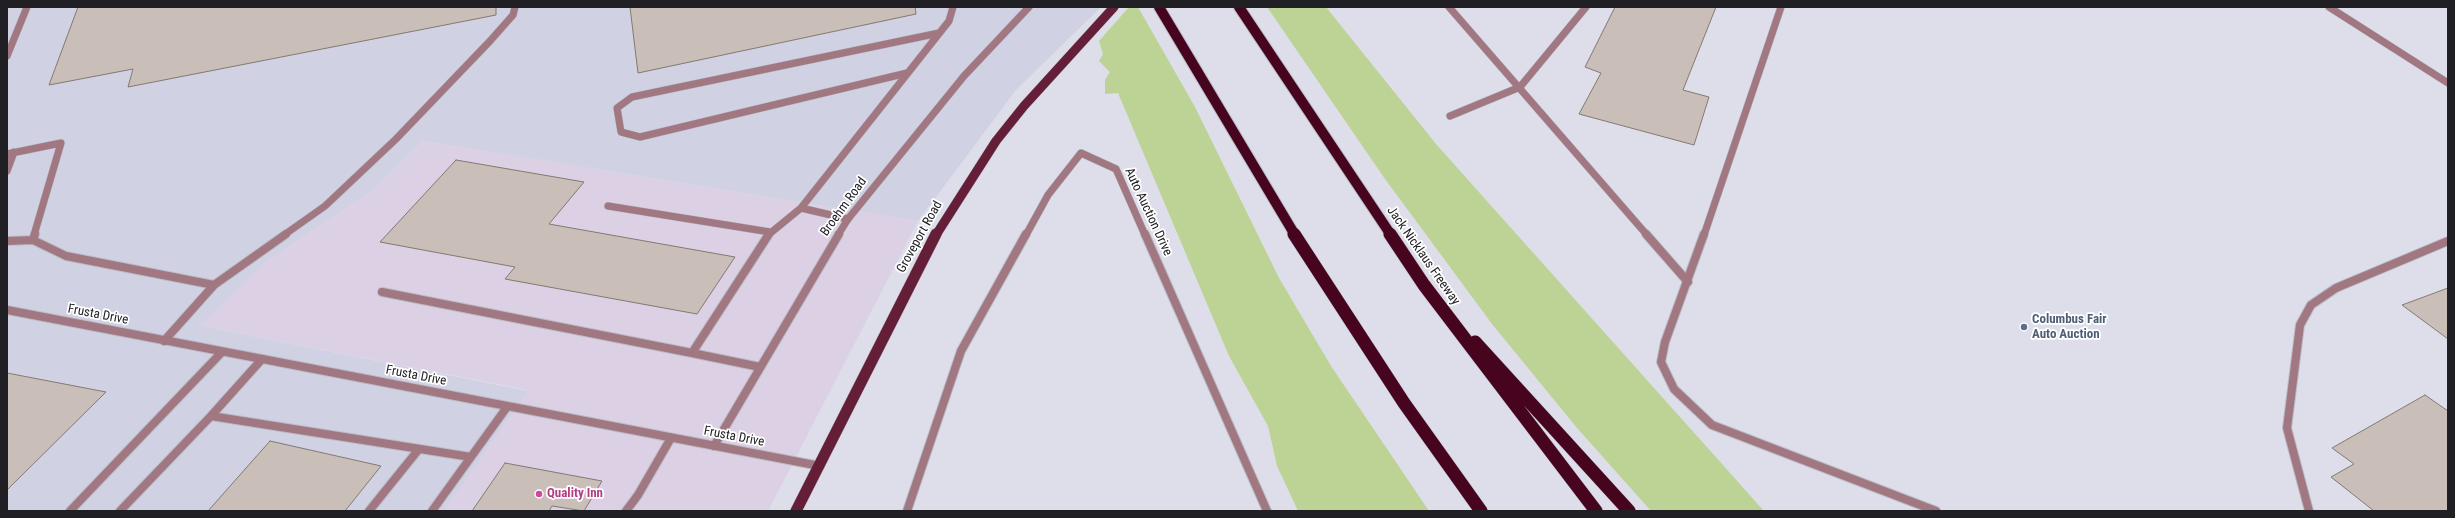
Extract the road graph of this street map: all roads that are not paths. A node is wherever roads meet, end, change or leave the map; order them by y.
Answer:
1 (27, 7) edge
2 (515, 7) edge
3 (953, 7) edge
4 (1029, 7) edge
5 (1114, 7) edge
6 (1159, 7) edge
7 (1239, 7) edge
8 (1449, 7) edge
9 (1781, 7) edge
10 (2329, 7) edge
11 (1585, 8) edge
12 (939, 33) junction
13 (7, 56) edge
14 (907, 73) junction
15 (2448, 83) edge
16 (1520, 87) junction
17 (1450, 116) dead end
18 (11, 153) edge
19 (7, 171) edge
20 (608, 206) dead end
21 (801, 208) junction
22 (848, 219) junction
23 (770, 232) junction
24 (7, 240) edge
25 (33, 240) junction
26 (2448, 241) edge
27 (1688, 282) junction
28 (214, 285) junction
29 (1424, 285) junction
30 (382, 292) dead end
31 (7, 310) edge
32 (164, 341) junction
33 (222, 352) junction
34 (692, 353) junction
35 (262, 359) junction
36 (760, 367) junction
37 (507, 406) junction
38 (211, 416) junction
39 (671, 438) junction
40 (714, 446) junction
41 (419, 449) junction
42 (471, 457) junction
43 (820, 466) junction
44 (70, 511) edge
45 (120, 511) edge
46 (369, 511) edge
47 (432, 511) edge
48 (626, 511) edge
49 (796, 511) edge
50 (907, 511) edge
51 (1267, 511) edge
52 (1481, 511) edge
53 (1596, 511) edge
54 (1629, 511) edge
55 (1936, 511) edge
56 (2309, 511) edge

1 - 13 street
2 - 28 street
3 - 12 street
4 - 22 street, Broehm Road
5 - 43 main road, Groveport Road
6 - 52 highway
7 - 29 highway, Jack Nicklaus Freeway
8 - 16 street
9 - 27 street
10 - 15 street
11 - 16 street
12 - 14 street
12 - 14 street
14 - 21 street
16 - 17 street
16 - 27 street
18 - 19 street
18 - 25 street
20 - 23 street
21 - 22 street
21 - 23 street
22 - 36 street, Broehm Road
23 - 34 street
24 - 25 street
25 - 28 street
26 - 56 street
27 - 55 street
28 - 32 street
29 - 53 highway, Jack Nicklaus Freeway
29 - 54 highway
30 - 34 street
31 - 32 street, Frusta Drive
32 - 33 street, Frusta Drive
33 - 35 street, Frusta Drive
33 - 44 street
34 - 36 street
35 - 37 street, Frusta Drive
35 - 38 street
36 - 40 street, Broehm Road
37 - 39 street, Frusta Drive
37 - 42 street
38 - 41 street
38 - 45 street
39 - 40 street, Frusta Drive
39 - 48 street
40 - 43 street, Frusta Drive
41 - 42 street
41 - 46 street
42 - 47 street
43 - 49 main road, Groveport Road
50 - 51 street, Auto Auction Drive

